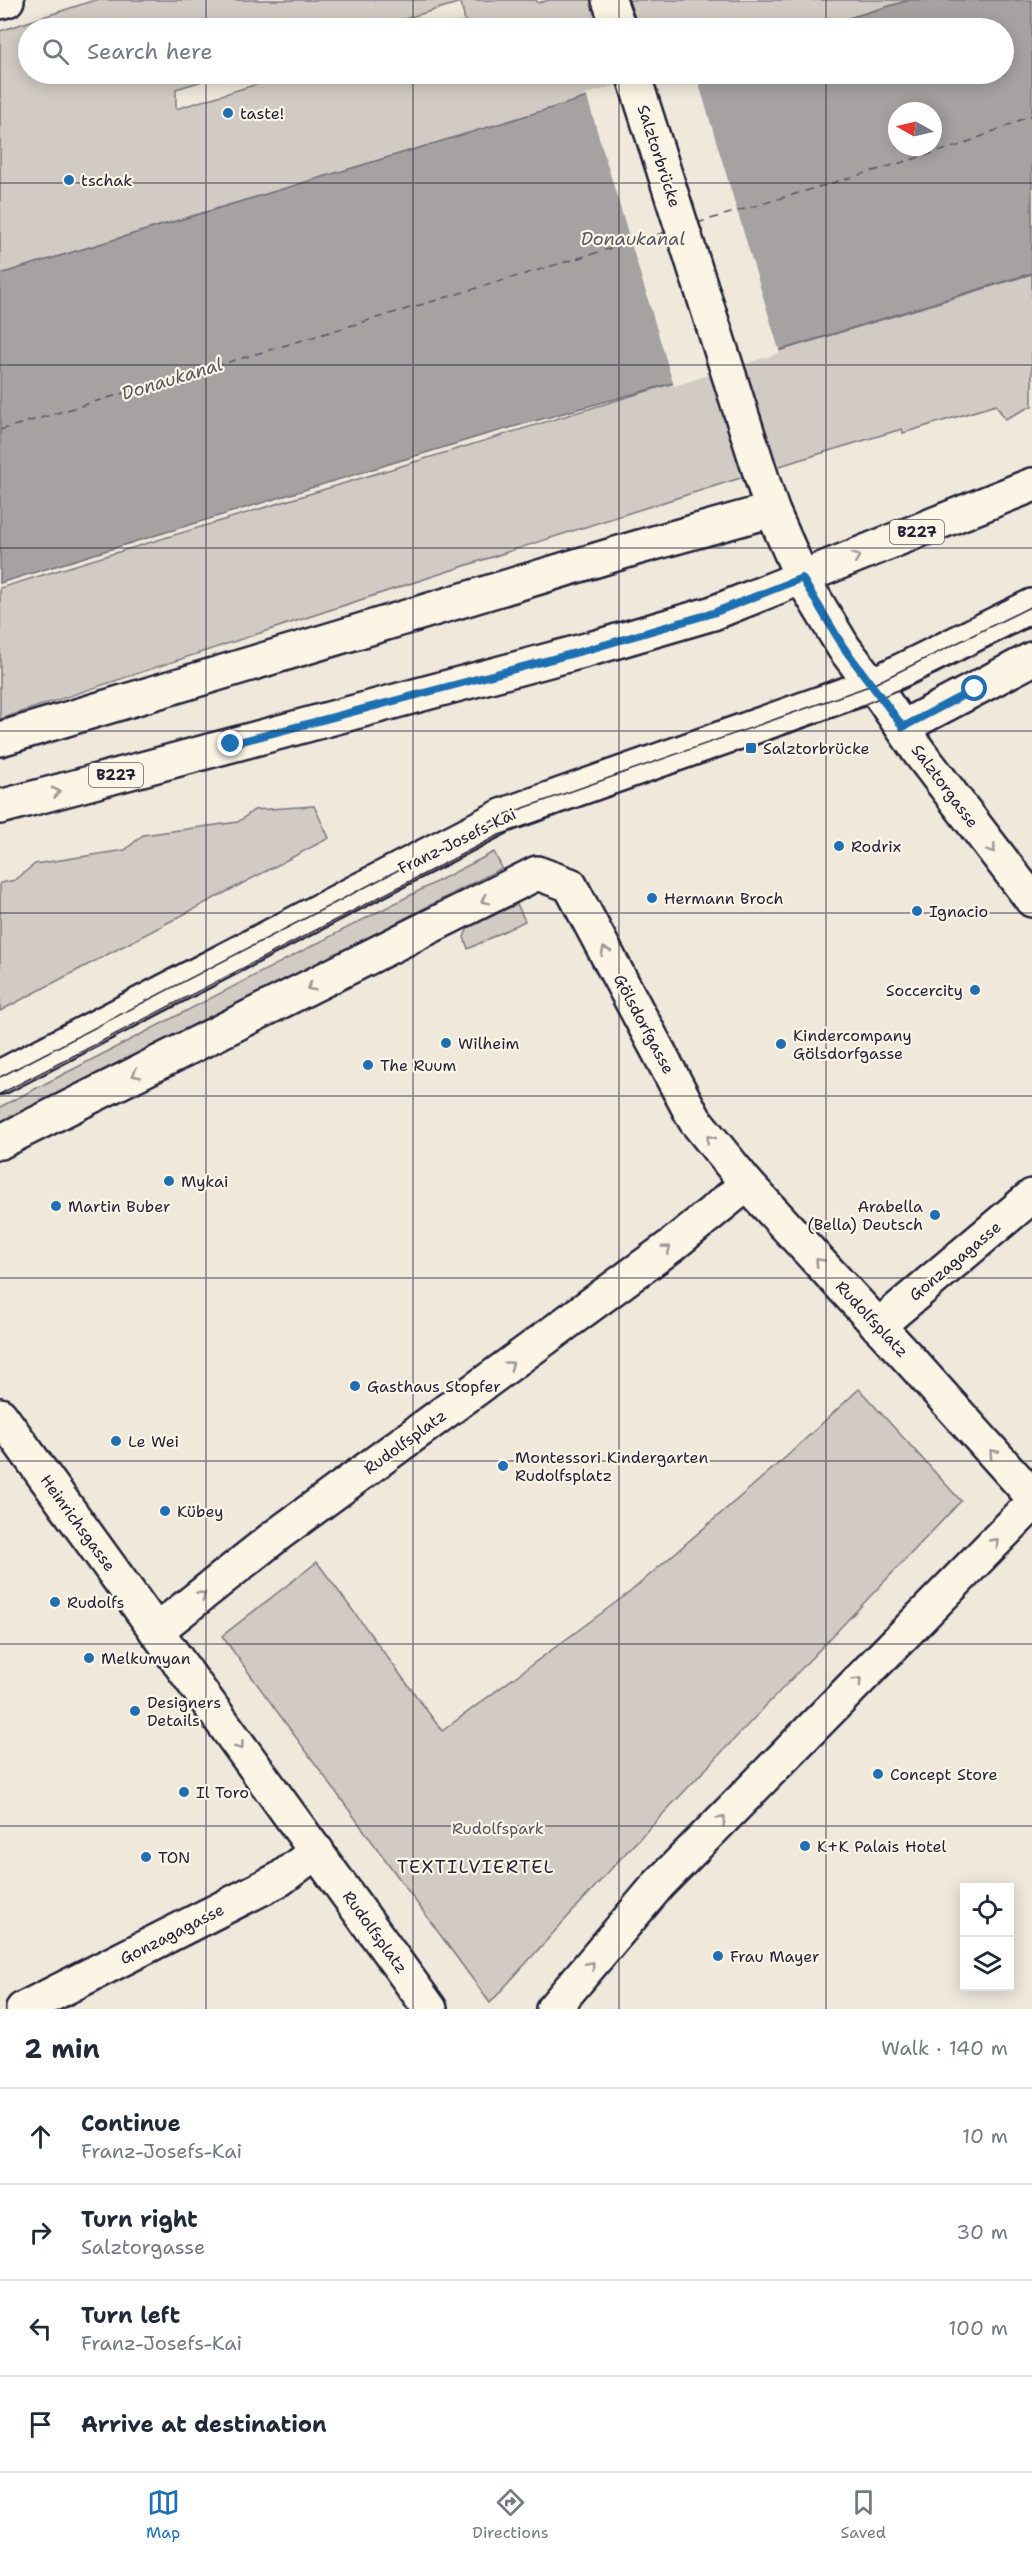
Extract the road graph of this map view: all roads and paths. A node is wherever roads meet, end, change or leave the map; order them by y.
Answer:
1 (7, 0) edge
2 (609, 0) edge
3 (0, 2) edge
4 (615, 18) edge
5 (636, 84) edge
6 (1032, 485) edge
7 (767, 494) junction
8 (802, 578) junction
9 (1032, 606) edge
10 (1032, 659) edge
11 (872, 685) junction
12 (903, 727) junction
13 (0, 739) edge
14 (0, 807) edge
15 (1032, 900) edge
16 (0, 1077) edge
17 (0, 1142) edge
18 (747, 1184) junction
19 (1032, 1196) edge
20 (878, 1326) junction
21 (0, 1415) edge
22 (1032, 1496) edge
23 (1032, 1504) edge
24 (156, 1631) junction
25 (317, 1851) junction
26 (23, 2009) edge
27 (430, 2009) edge
28 (553, 2009) edge

1 - 3 street
2 - 4 street
5 - 7 street, Salztorbrücke
8 -> 6 street, B227
7 - 8 street, Salztorbrücke
7 - 13 street
8 - 11 street, Salztorgasse
14 -> 8 street, B227
9 - 11 street, Franz-Josefs-Kai
10 - 12 street
11 - 12 street, Salztorgasse
11 - 16 street, Franz-Josefs-Kai
12 -> 15 street, Salztorgasse
18 -> 17 street, Gölsdorfgasse
20 -> 18 street, Rudolfsplatz
24 -> 18 street, Rudolfsplatz
19 - 20 street, Gonzagagasse
22 -> 20 street, Rudolfsplatz
21 - 24 street, Heinrichsgasse
28 -> 23 street
24 -> 25 street, Rudolfsplatz
25 - 26 street, Gonzagagasse
25 - 27 street, Rudolfsplatz

